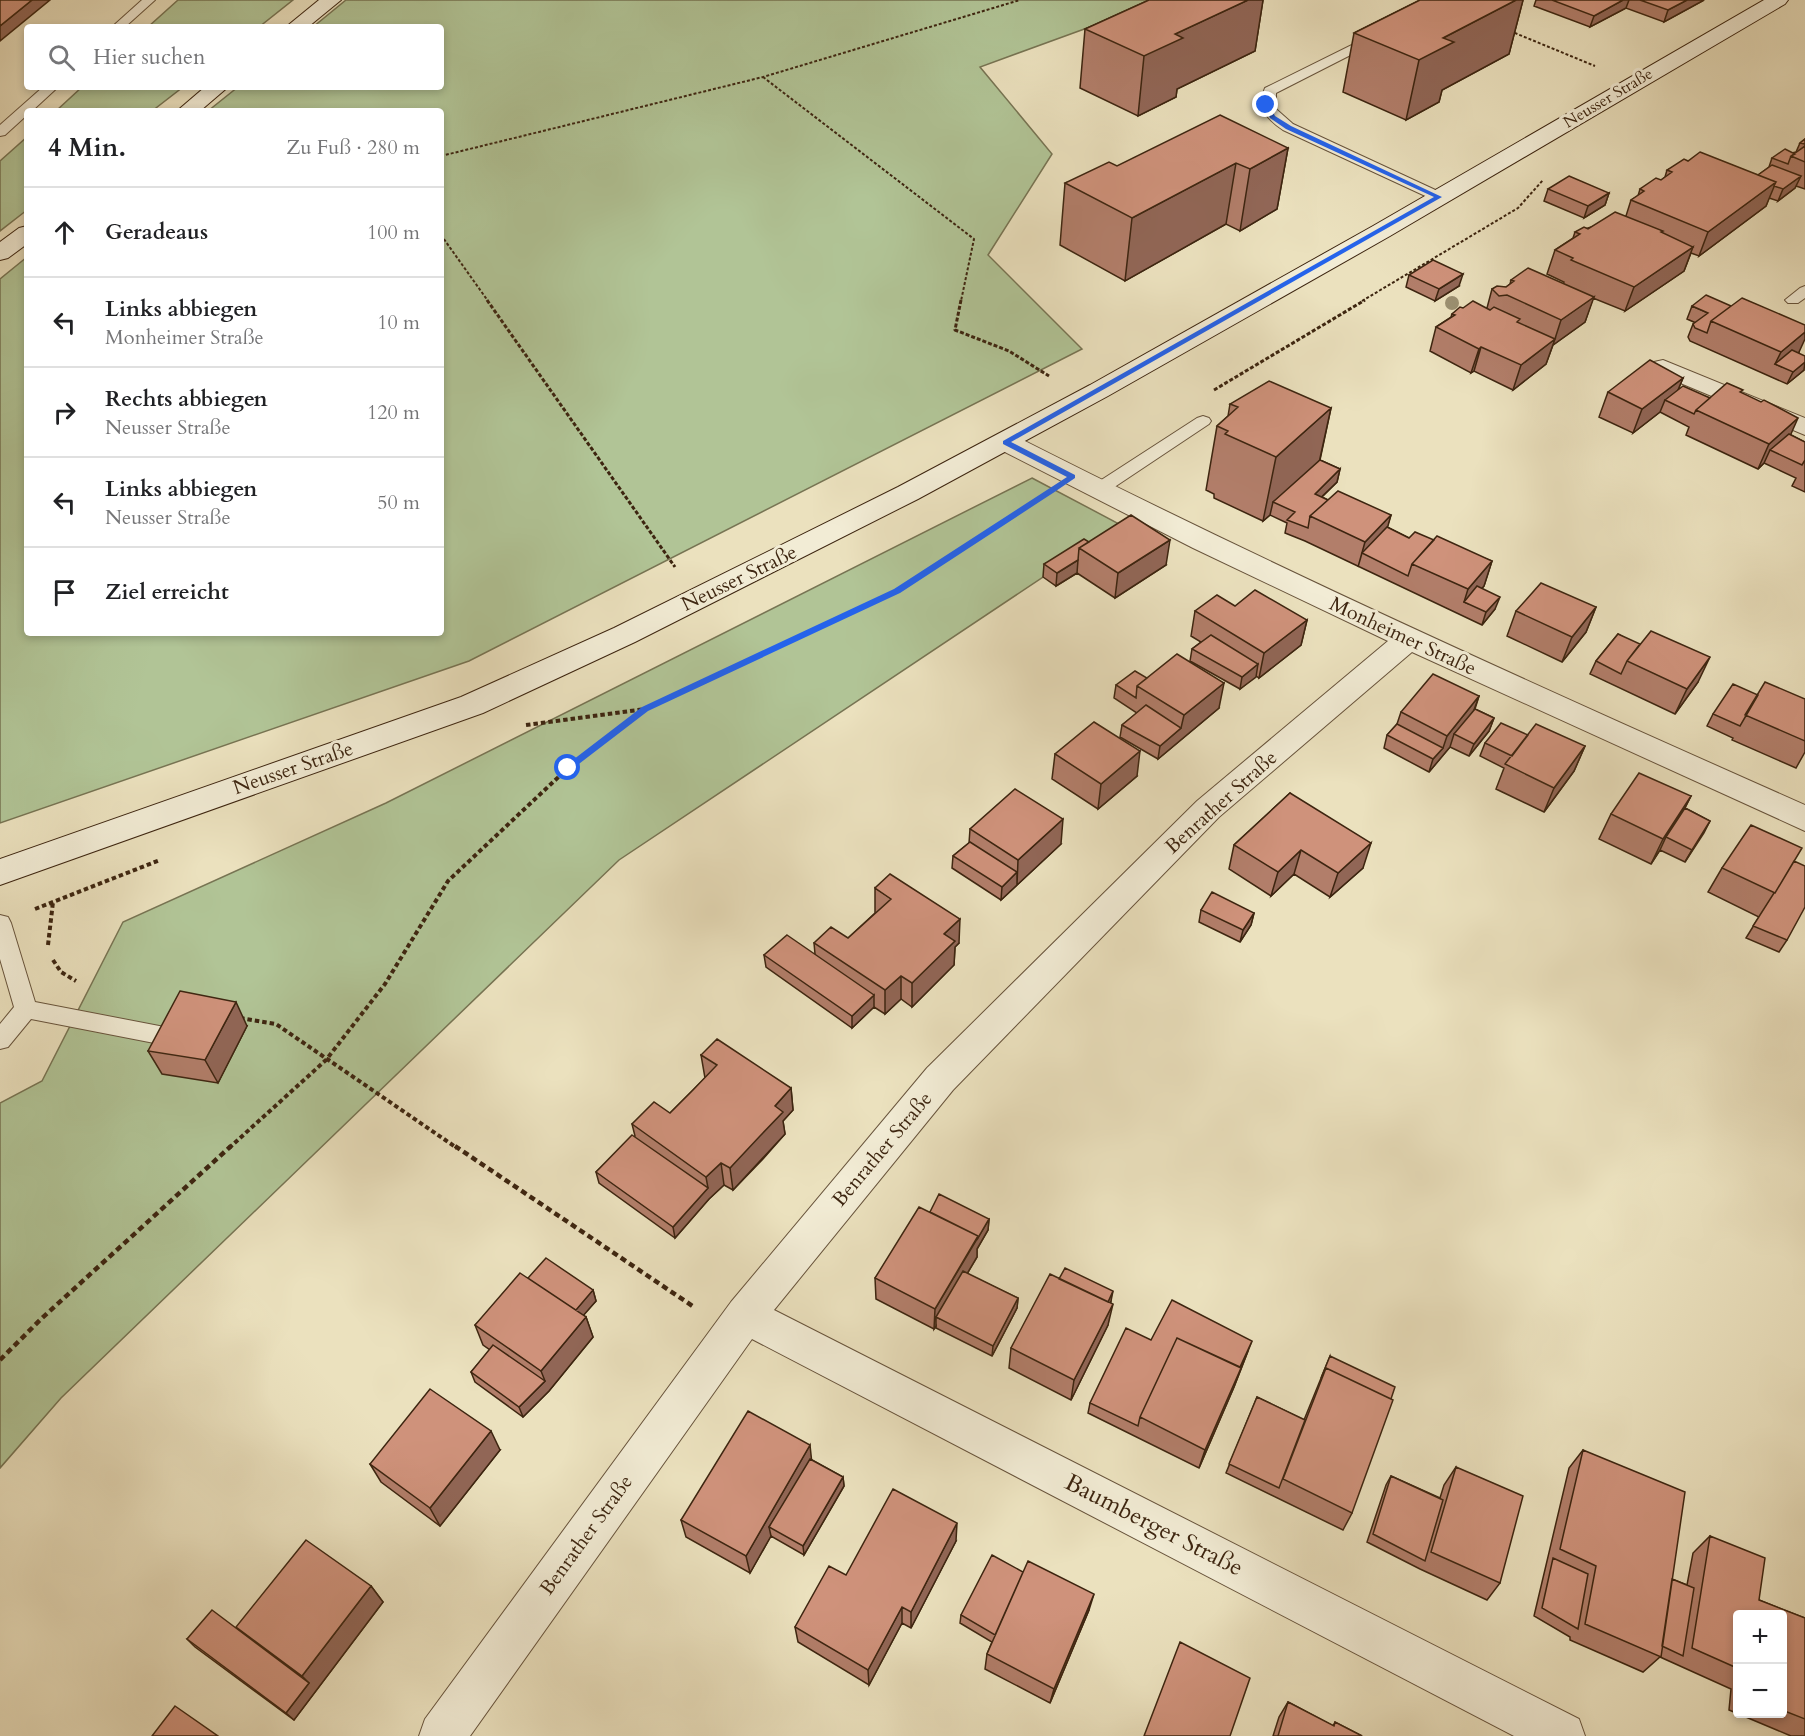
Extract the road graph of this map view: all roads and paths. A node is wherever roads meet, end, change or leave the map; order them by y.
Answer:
1 (148, 0) edge
2 (331, 0) edge
3 (1020, 0) edge
4 (1778, 0) edge
5 (121, 24) edge
6 (300, 24) edge
7 (1505, 29) edge
8 (1380, 35) edge
9 (1597, 67) dead end
10 (762, 77) junction
11 (48, 90) edge
12 (214, 90) edge
13 (27, 108) edge
14 (191, 108) edge
15 (24, 111) edge
16 (0, 132) edge
17 (444, 155) edge
18 (1548, 175) dead end
19 (1439, 197) junction
20 (24, 235) edge
21 (444, 239) edge
22 (0, 253) edge
23 (1663, 367) edge
24 (1044, 384) dead end
25 (1214, 390) dead end
26 (1203, 421) dead end
27 (1805, 427) edge
28 (1006, 442) junction
29 (1072, 477) junction
30 (1098, 490) junction
31 (675, 568) dead end
32 (1408, 640) junction
33 (645, 709) junction
34 (521, 726) dead end
35 (1805, 819) edge
36 (164, 858) dead end
37 (0, 872) edge
38 (53, 902) junction
39 (32, 910) dead end
40 (0, 923) edge
41 (82, 985) dead end
42 (26, 1009) junction
43 (233, 1017) edge
44 (180, 1039) edge
45 (0, 1040) edge
46 (326, 1060) junction
47 (739, 1324) junction
48 (0, 1360) edge
49 (442, 1736) edge
50 (1562, 1736) edge

1 - 5 lane
2 - 6 main road
3 - 10 path
4 - 19 main road, Neusser Straße
7 - 9 path
8 - 19 lane
10 - 17 path
10 - 24 path
11 - 13 lane
12 - 14 main road
15 - 16 lane
18 - 25 path
19 - 28 main road, Neusser Straße
20 - 22 main road
21 - 31 path
23 - 27 main road
26 - 30 lane
28 - 29 main road, Monheimer Straße
28 - 37 main road, Neusser Straße
29 - 30 main road, Monheimer Straße
29 - 33 path
30 - 32 main road, Monheimer Straße
32 - 35 main road, Monheimer Straße
32 - 47 main road, Benrather Straße
33 - 34 path
33 - 46 path
36 - 38 path
38 - 39 path
38 - 41 path
40 - 42 lane
42 - 44 lane
42 - 45 lane
43 - 46 path
46 - 47 path
46 - 48 path
47 - 49 main road, Benrather Straße
47 - 50 main road, Baumberger Straße

